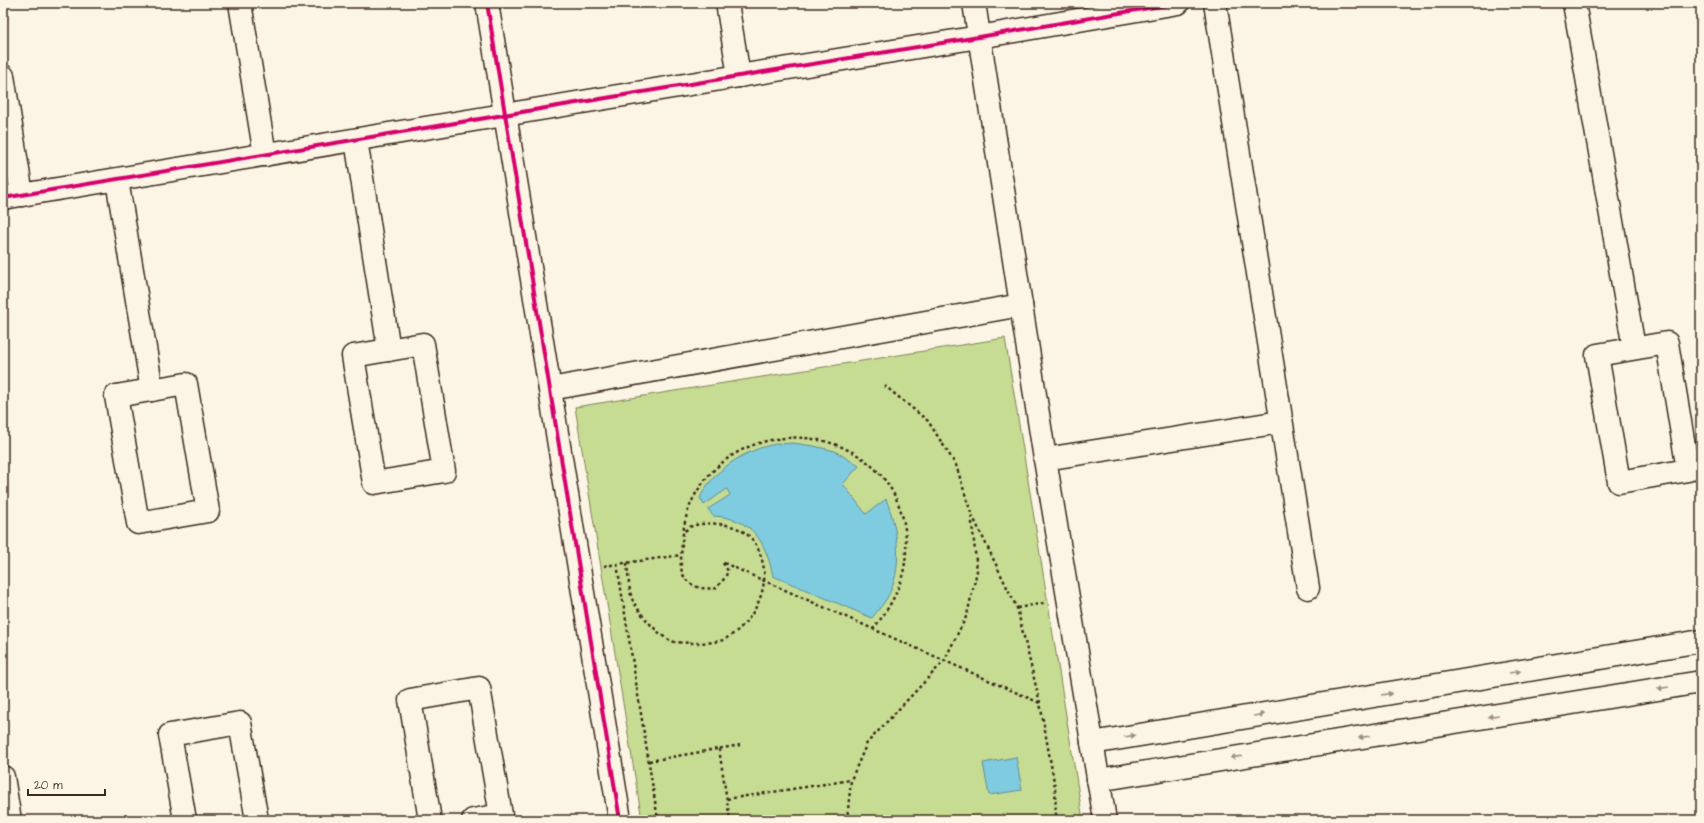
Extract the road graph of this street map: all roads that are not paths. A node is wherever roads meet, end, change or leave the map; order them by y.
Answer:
1 (240, 3) edge
2 (487, 3) edge
3 (727, 3) edge
4 (974, 3) edge
5 (1178, 3) edge
6 (1215, 3) edge
7 (1574, 3) edge
8 (979, 38) junction
9 (3, 76) edge
10 (739, 76) junction
11 (505, 114) junction
12 (356, 140) junction
13 (265, 155) junction
14 (116, 180) junction
15 (12, 197) edge
16 (1021, 305) junction
17 (1634, 348) junction
18 (389, 350) junction
19 (550, 389) junction
20 (152, 390) junction
21 (1281, 422) junction
22 (1045, 459) junction
23 (1308, 588) dead end
24 (1701, 641) edge
25 (1701, 682) edge
26 (1092, 743) junction
27 (3, 777) edge
28 (1098, 780) junction
29 (10, 820) edge
30 (185, 820) edge
31 (257, 820) edge
32 (430, 820) edge
33 (473, 820) edge
34 (620, 820) edge
35 (1105, 820) edge

1 - 13 street
2 - 11 street
3 - 10 street
4 - 8 street
5 - 8 street
6 - 21 street
7 - 17 street
8 - 10 street
8 - 16 street
9 - 15 street
10 - 11 street
11 - 12 street
11 - 19 street
12 - 13 street
12 - 18 street
13 - 14 street
14 - 15 street
14 - 20 street
16 - 19 street
16 - 22 street
17 - 17 street
18 - 18 street
19 - 34 street
20 - 20 street
21 - 22 street
21 - 23 street
22 - 26 street
26 -> 24 street
25 -> 28 street
26 - 28 street
27 - 29 street
28 - 35 street
30 - 31 street
32 - 33 street

